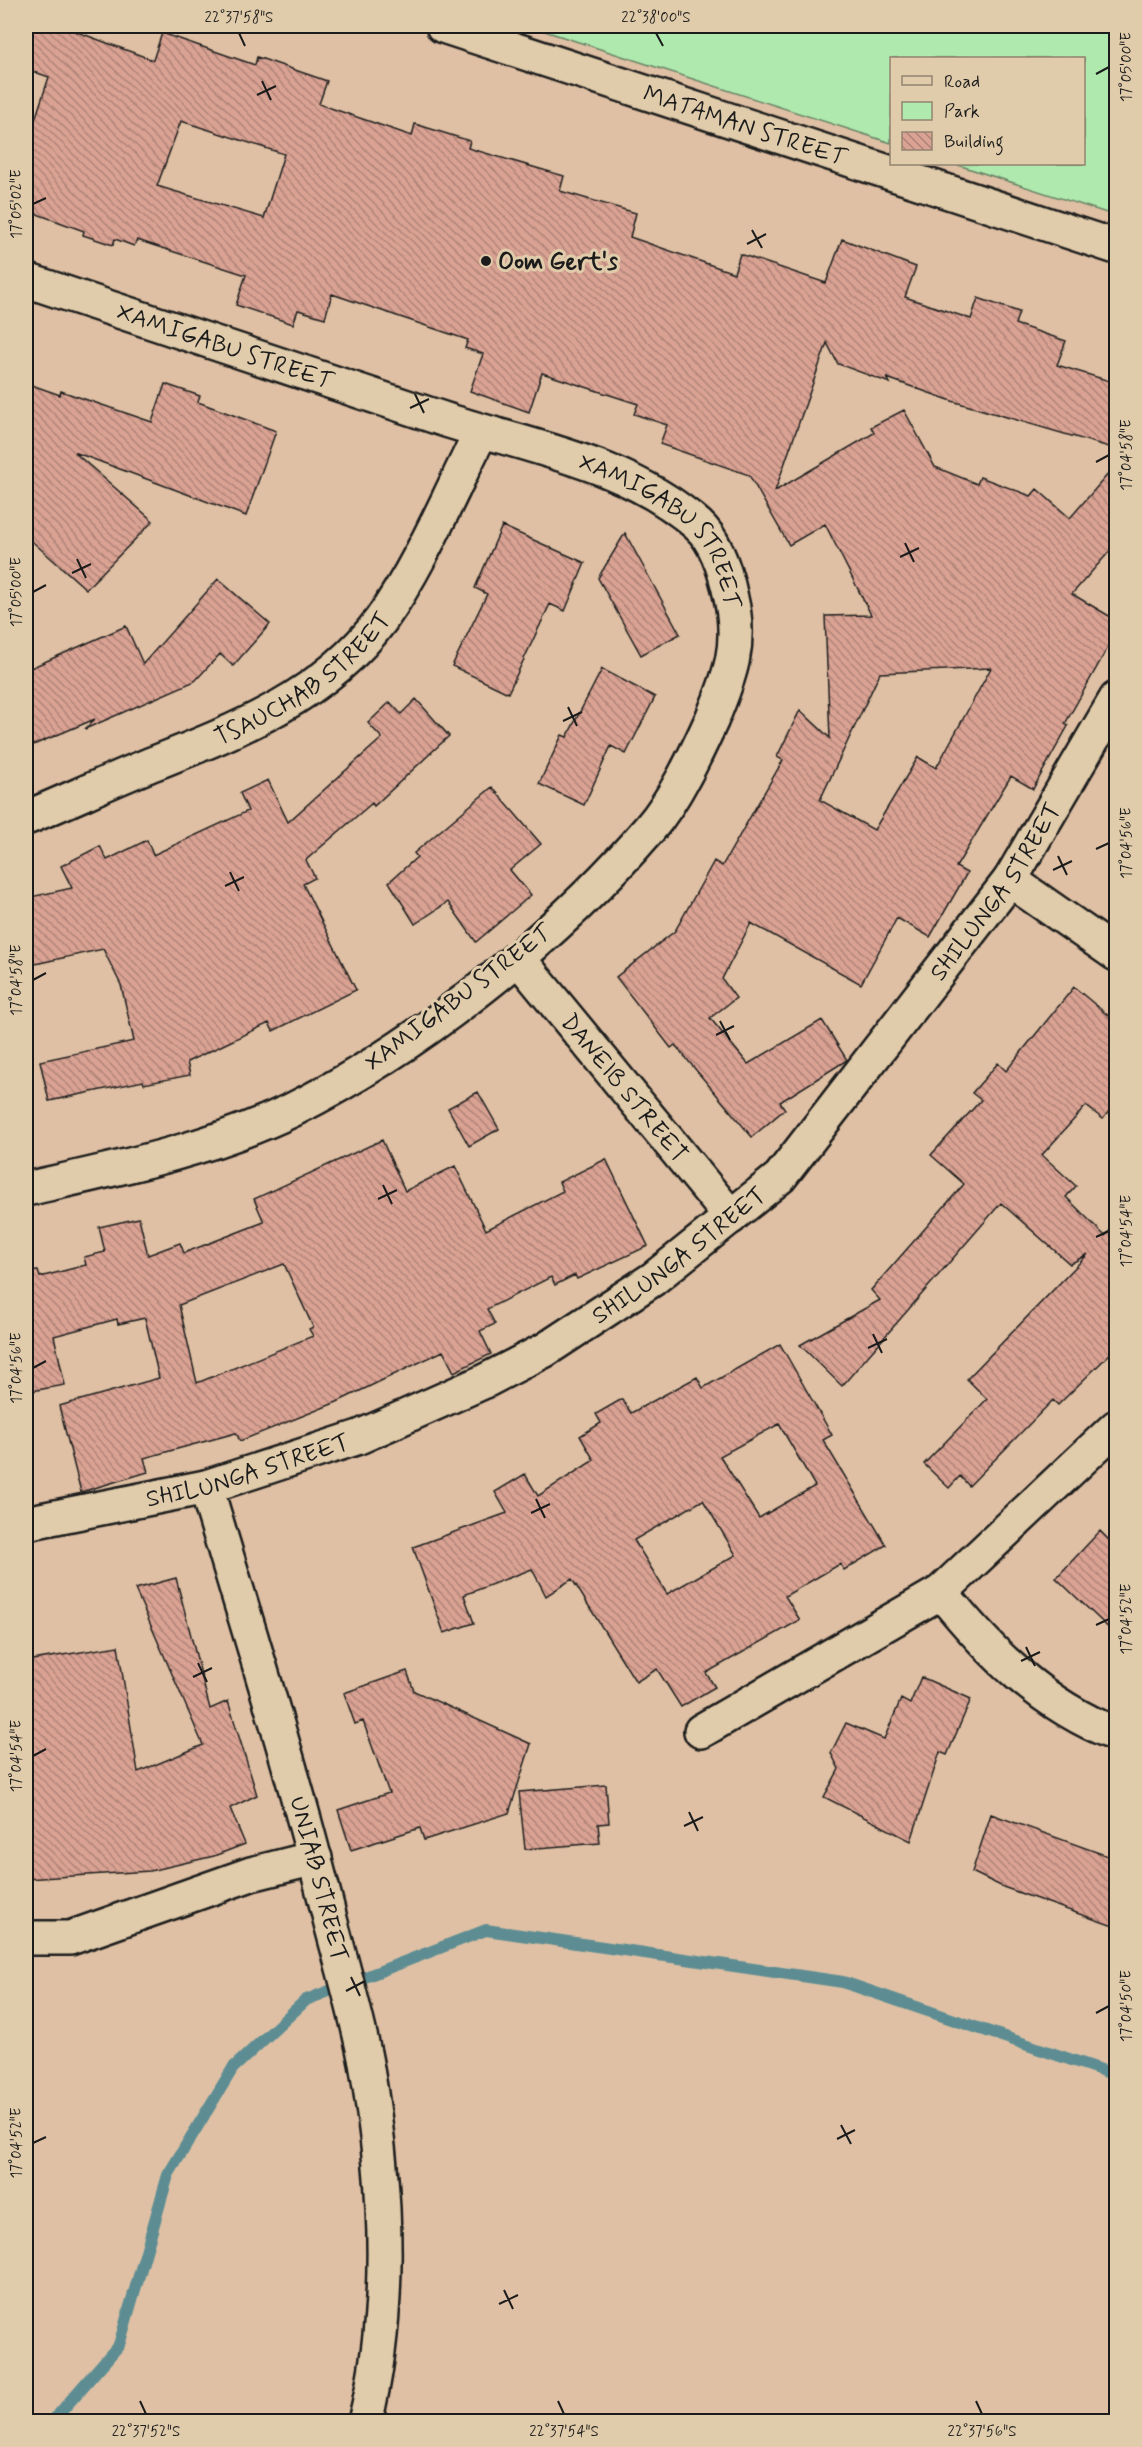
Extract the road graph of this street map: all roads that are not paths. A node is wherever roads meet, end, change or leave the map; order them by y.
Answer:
1 (444, 26) edge
2 (1116, 247) edge
3 (26, 280) edge
4 (481, 432) junction
5 (1116, 699) edge
6 (26, 818) edge
7 (1010, 880) junction
8 (1116, 954) edge
9 (518, 958) junction
10 (26, 1189) edge
11 (731, 1217) junction
12 (1116, 1427) edge
13 (206, 1487) junction
14 (26, 1523) edge
15 (940, 1592) junction
16 (701, 1731) dead end
17 (1116, 1734) edge
18 (315, 1858) junction
19 (26, 1938) edge
20 (365, 2421) edge

1 - 2 street, MATAMAN STREET
3 - 4 street, XAMIGABU STREET
4 - 6 street, TSAUCHAB STREET
4 - 9 street, XAMIGABU STREET
5 - 7 street, SHILUNGA STREET
7 - 8 street
7 - 11 street, SHILUNGA STREET
9 - 10 street, XAMIGABU STREET
9 - 11 street, DANEIB STREET
11 - 13 street, SHILUNGA STREET
12 - 15 street
13 - 14 street, SHILUNGA STREET
13 - 18 street, UNIAB STREET
15 - 16 street
15 - 17 street
18 - 19 street
18 - 20 street, UNIAB STREET

